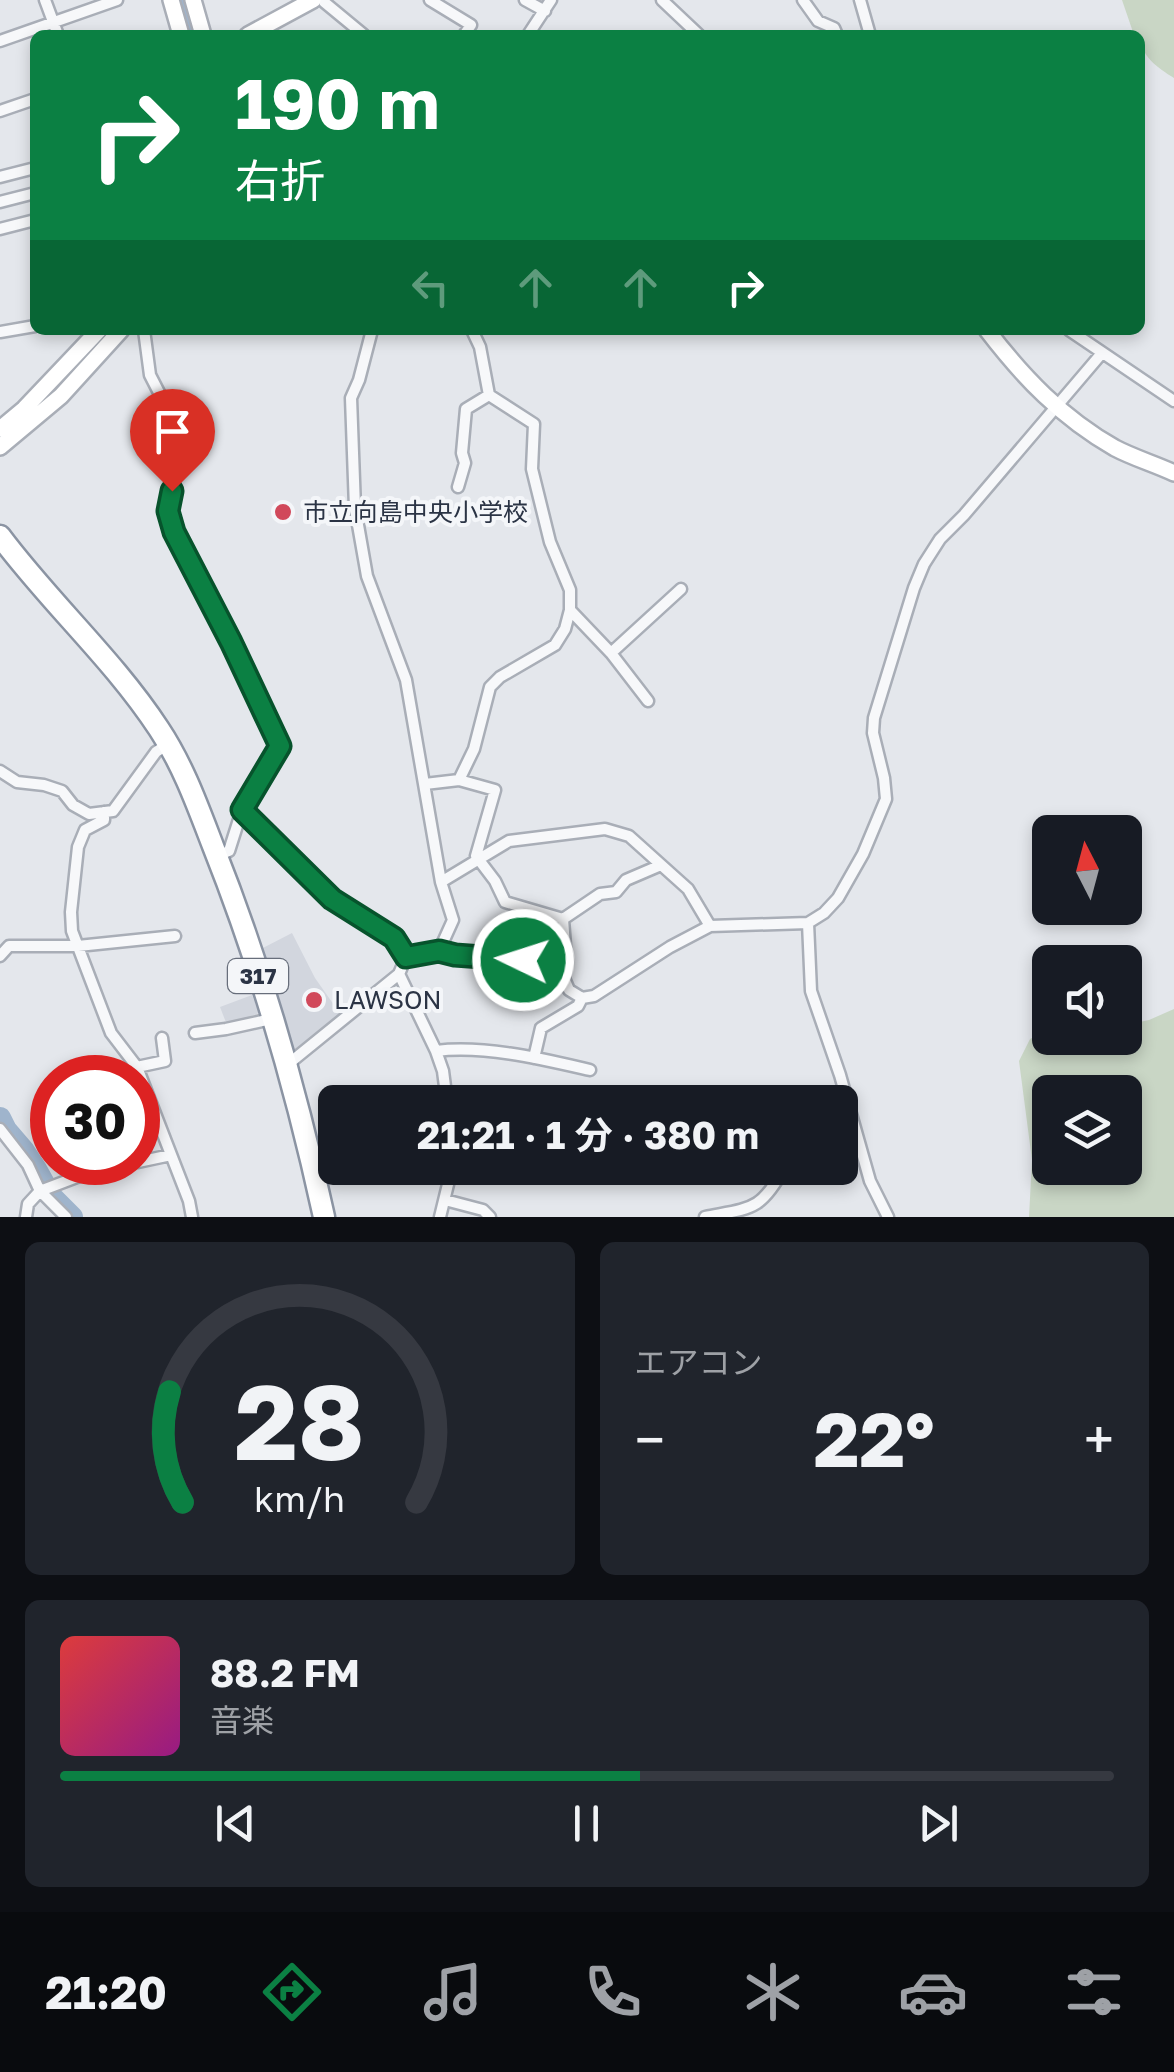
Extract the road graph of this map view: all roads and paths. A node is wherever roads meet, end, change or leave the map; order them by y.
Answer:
1 (45, 0) edge
2 (117, 0) edge
3 (172, 0) edge
4 (193, 0) edge
5 (313, 0) edge
6 (324, 0) edge
7 (430, 0) edge
8 (525, 0) edge
9 (662, 0) edge
10 (803, 0) edge
11 (860, 0) edge
12 (548, 5) edge
13 (54, 22) junction
14 (30, 30) edge
15 (31, 30) edge
16 (56, 30) edge
17 (181, 30) edge
18 (202, 30) edge
19 (257, 30) edge
20 (358, 30) edge
21 (468, 30) edge
22 (531, 30) edge
23 (694, 30) edge
24 (835, 30) edge
25 (869, 30) edge
26 (0, 41) edge
27 (30, 101) edge
28 (0, 112) edge
29 (30, 169) edge
30 (0, 178) edge
31 (30, 193) edge
32 (0, 202) edge
33 (30, 221) edge
34 (0, 229) edge
35 (30, 327) edge
36 (0, 332) edge
37 (93, 335) edge
38 (116, 335) edge
39 (145, 335) edge
40 (371, 335) edge
41 (474, 335) edge
42 (991, 335) edge
43 (1076, 335) edge
44 (1102, 353) junction
45 (490, 395) junction
46 (1174, 401) edge
47 (1057, 408) junction
48 (0, 428) edge
49 (0, 447) edge
50 (1174, 472) edge
51 (458, 487) dead end
52 (0, 536) edge
53 (681, 588) dead end
54 (570, 610) junction
55 (611, 653) junction
56 (648, 701) dead end
57 (168, 744) junction
58 (0, 771) edge
59 (459, 780) junction
60 (424, 784) junction
61 (242, 810) junction
62 (104, 812) junction
63 (218, 856) junction
64 (478, 860) junction
65 (661, 864) junction
66 (441, 882) junction
67 (563, 919) junction
68 (808, 922) junction
69 (710, 926) junction
70 (175, 936) dead end
71 (78, 946) junction
72 (439, 951) junction
73 (0, 956) edge
74 (406, 957) junction
75 (560, 968) junction
76 (398, 974) junction
77 (582, 998) junction
78 (271, 1019) junction
79 (195, 1033) dead end
80 (162, 1038) dead end
81 (436, 1050) junction
82 (127, 1055) edge
83 (534, 1058) junction
84 (160, 1062) edge
85 (286, 1066) junction
86 (590, 1070) dead end
87 (444, 1085) edge
88 (843, 1085) edge
89 (160, 1127) edge
90 (0, 1130) edge
91 (858, 1143) edge
92 (171, 1155) junction
93 (160, 1157) edge
94 (57, 1185) edge
95 (448, 1185) edge
96 (776, 1185) edge
97 (44, 1190) junction
98 (444, 1200) junction
99 (26, 1217) edge
100 (66, 1217) edge
101 (192, 1217) edge
102 (324, 1217) edge
103 (440, 1217) edge
104 (490, 1217) edge
105 (705, 1217) edge
106 (888, 1217) edge

1 - 13 street
2 - 13 street
3 - 17 street
4 - 18 street
5 - 19 street
6 - 20 street
7 - 21 street
8 - 12 street
9 - 23 street
10 - 24 street
11 - 25 street
12 - 22 street
13 - 15 street
13 - 16 street
14 - 26 street
27 - 28 street
29 - 30 street
31 - 32 street
33 - 34 street
35 - 36 street
37 - 48 street
38 - 49 street
39 - 61 street
40 - 60 street
41 - 45 street
42 - 47 street
43 - 44 street
44 - 46 street
44 - 47 street
45 - 51 street
45 - 54 street
47 - 50 street
47 - 68 street
52 - 57 highway, 317
53 - 55 street
54 - 55 street
54 - 59 street
55 - 56 street
57 - 62 street
57 - 63 highway, 317
58 - 62 street
59 - 60 street
59 - 64 street
60 - 66 street
61 - 63 street
61 - 74 street
62 - 71 street
63 - 78 highway, 317
64 - 65 street
64 - 66 street
64 - 67 street
65 - 67 street
65 - 69 street
66 - 72 street
67 - 75 street
68 - 69 street
68 - 88 street
69 - 77 street
70 - 71 street
71 - 73 street
71 - 82 street
72 - 74 street
72 - 75 street
74 - 76 street
75 - 77 street
76 - 81 street
76 - 85 street
77 - 83 street
78 - 79 street
78 - 85 highway, 317
80 - 84 street
81 - 83 street
81 - 87 street
83 - 86 street
85 - 102 highway, 317
89 - 92 street
90 - 97 street
91 - 106 street
92 - 93 street
92 - 101 street
94 - 97 street
95 - 98 street
96 - 105 street
97 - 99 street
97 - 100 street
98 - 103 street
98 - 104 street

